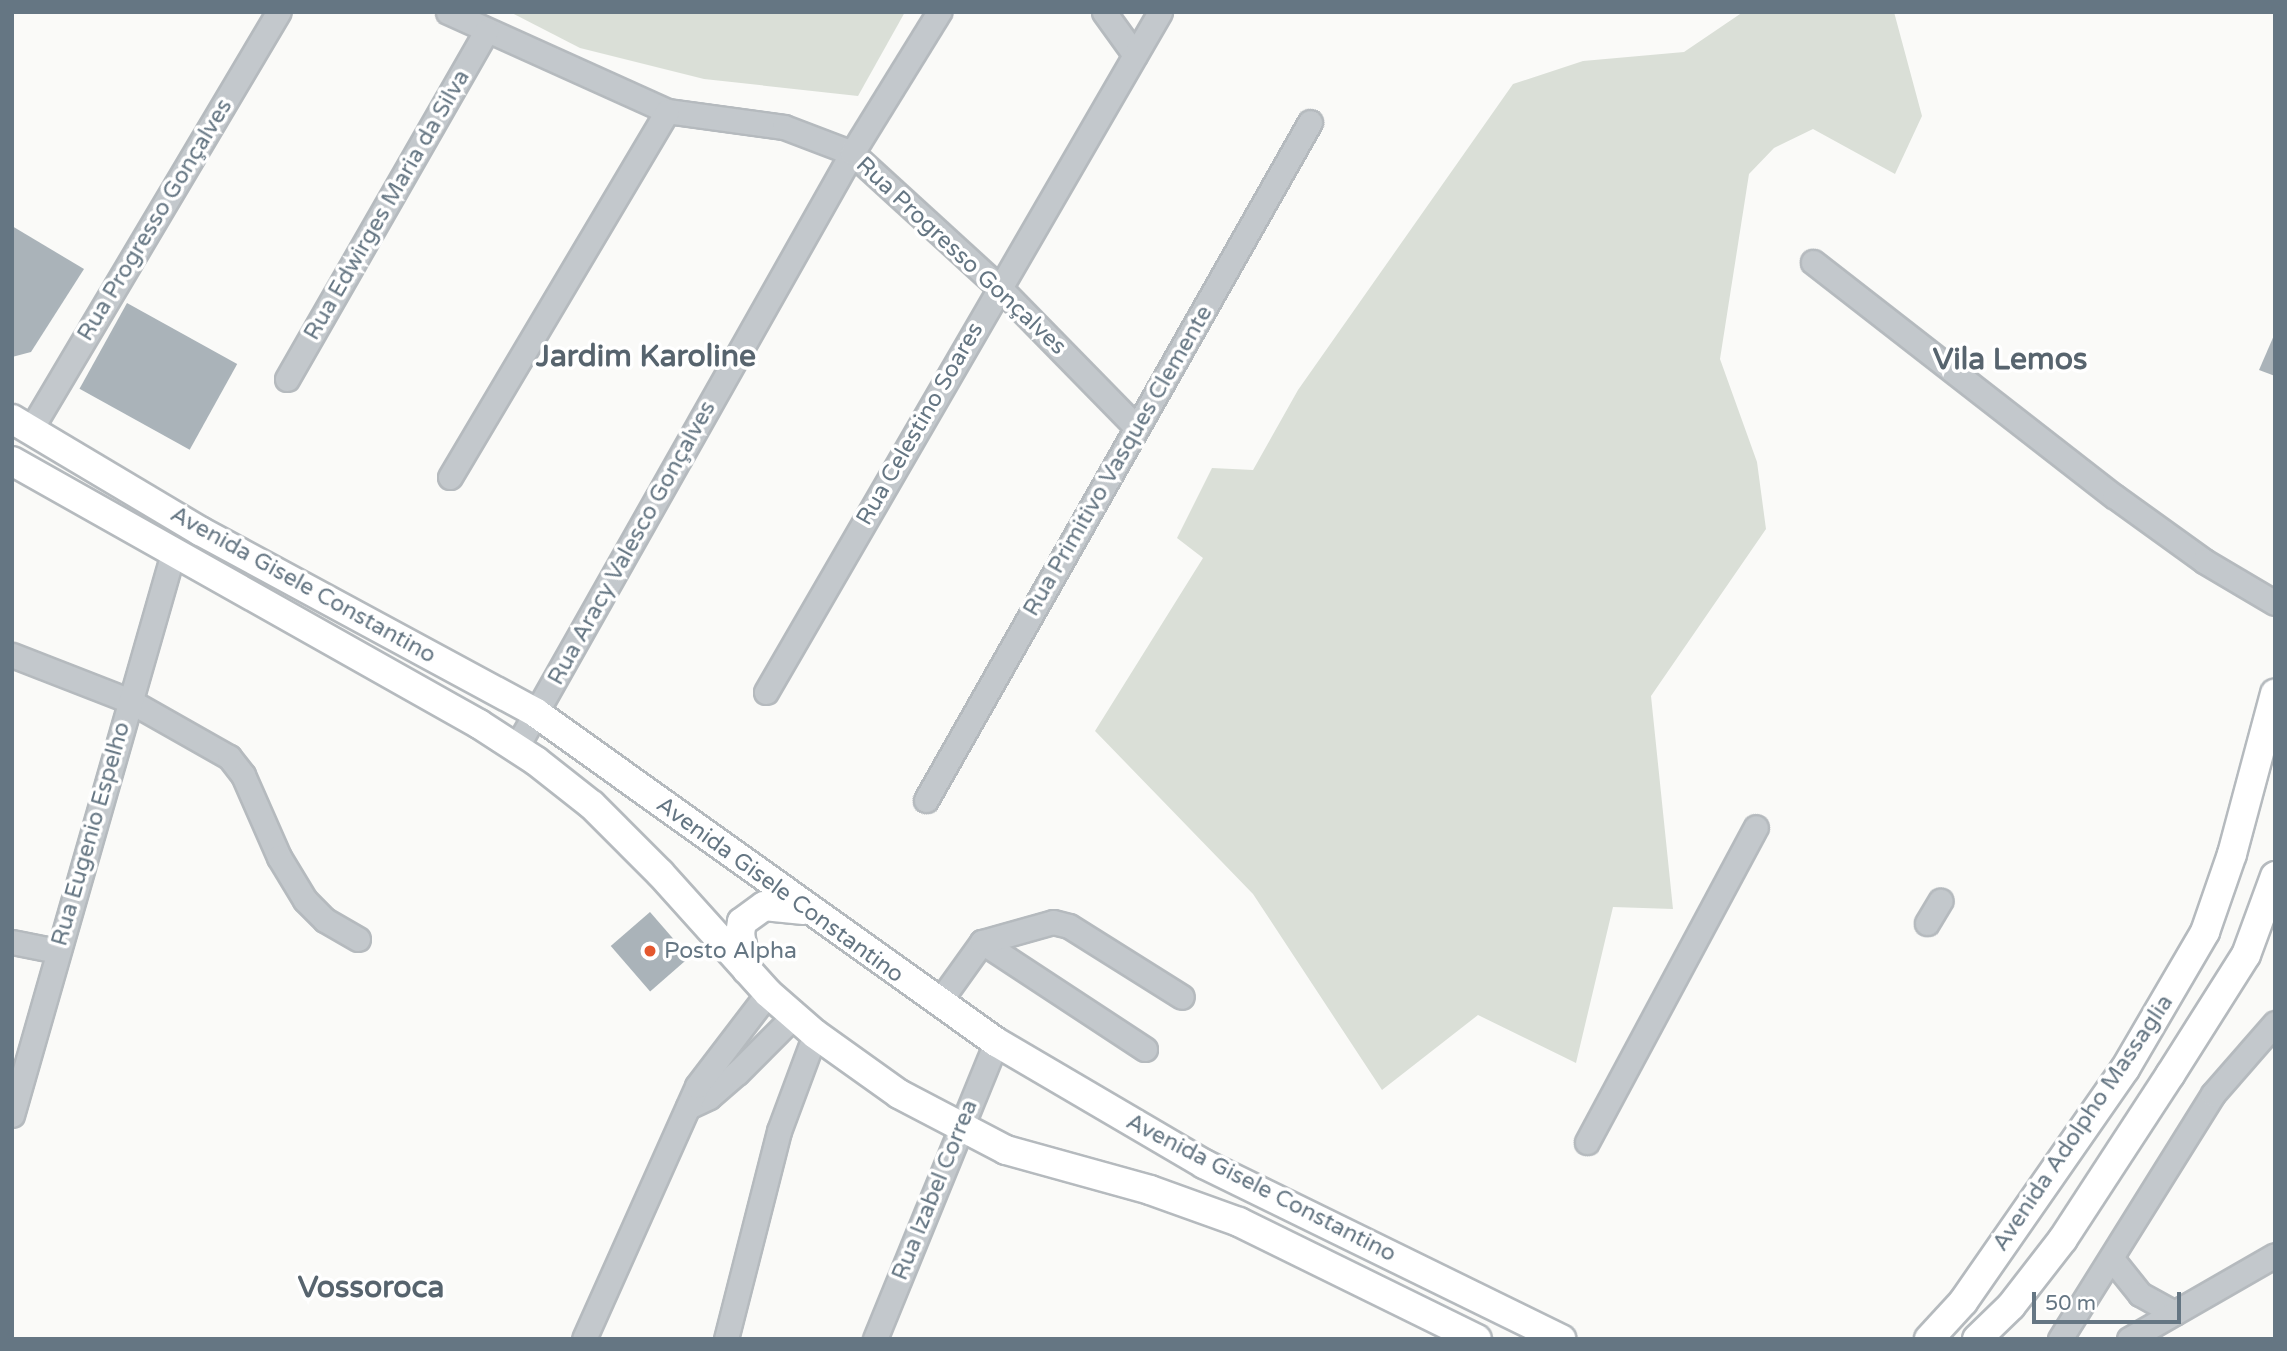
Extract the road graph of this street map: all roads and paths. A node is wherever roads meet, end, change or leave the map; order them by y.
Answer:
1 (279, 12) edge
2 (448, 12) edge
3 (940, 12) edge
4 (1104, 12) edge
5 (1160, 12) edge
6 (486, 31) junction
7 (1135, 55) junction
8 (667, 111) junction
9 (1310, 122) dead end
10 (852, 153) junction
11 (1813, 262) dead end
12 (999, 287) junction
13 (288, 379) dead end
14 (22, 424) edge
15 (1136, 427) junction
16 (12, 461) edge
17 (450, 477) dead end
18 (173, 553) junction
19 (2275, 603) edge
20 (12, 655) edge
21 (766, 692) dead end
22 (2275, 694) edge
23 (130, 701) junction
24 (536, 713) junction
25 (516, 748) junction
26 (926, 800) dead end
27 (1756, 827) dead end
28 (2275, 876) edge
29 (1940, 901) dead end
30 (806, 911) junction
31 (1927, 923) dead end
32 (358, 939) dead end
33 (12, 942) edge
34 (982, 942) junction
35 (57, 951) junction
36 (747, 972) junction
37 (768, 993) junction
38 (1182, 997) dead end
39 (939, 1002) junction
40 (2275, 1023) edge
41 (804, 1025) junction
42 (996, 1042) junction
43 (1145, 1049) dead end
44 (688, 1107) junction
45 (12, 1115) edge
46 (960, 1129) junction
47 (1587, 1142) dead end
48 (2275, 1255) edge
49 (2112, 1259) junction
50 (2174, 1313) junction
51 (584, 1339) edge
52 (726, 1339) edge
53 (875, 1339) edge
54 (1477, 1339) edge
55 (1561, 1339) edge
56 (1929, 1339) edge
57 (1977, 1339) edge
58 (2060, 1339) edge
59 (2129, 1339) edge

1 - 14 street, Rua Progresso Gonçalves
2 - 6 street, Rua Progresso Gonçalves
3 - 10 street, Rua Aracy Valesco Gonçalves
4 - 7 street
5 - 7 street, Rua Celestino Soares
6 - 8 street, Rua Progresso Gonçalves
6 - 13 street, Rua Edwirges Maria da Silva
7 - 12 street, Rua Celestino Soares
8 - 10 street, Rua Progresso Gonçalves
8 - 17 street
9 - 15 street, Rua Primitivo Vasques Clemente
10 - 12 street, Rua Progresso Gonçalves
10 - 24 street, Rua Aracy Valesco Gonçalves
11 - 19 street
12 - 15 street, Rua Progresso Gonçalves
12 - 21 street, Rua Celestino Soares
14 - 24 main road, Avenida Gisele Constantino
15 - 26 street, Rua Primitivo Vasques Clemente
16 - 18 main road, Avenida Gisele Constantino
18 - 23 street, Rua Eugenio Espelho
18 - 25 main road, Avenida Gisele Constantino
20 - 23 street
22 - 56 main road, Avenida Adolpho Massaglia
23 - 32 street
23 - 35 street, Rua Eugenio Espelho
24 - 25 street, Rua Aracy Valesco Gonçalves
24 - 30 main road, Avenida Gisele Constantino
25 - 36 main road, Avenida Gisele Constantino
27 - 47 street
28 - 57 main road, Avenida Adolpho Massaglia
29 - 31 street
30 - 36 main road
30 - 39 main road, Avenida Gisele Constantino
33 - 35 street
34 - 38 street
34 - 39 street
34 - 43 street
35 - 45 street, Rua Eugenio Espelho
36 - 37 main road, Avenida Gisele Constantino
37 - 41 main road, Avenida Gisele Constantino
37 - 44 street
39 - 42 main road, Avenida Gisele Constantino
40 - 49 street
41 - 44 street
41 - 46 main road, Avenida Gisele Constantino
41 - 52 street
42 - 46 street, Rua Izabel Correa
42 - 55 main road, Avenida Gisele Constantino
44 - 51 street
46 - 53 street, Rua Izabel Correa
46 - 54 main road, Avenida Gisele Constantino
48 - 50 street
49 - 50 street
49 - 58 street
50 - 59 street

